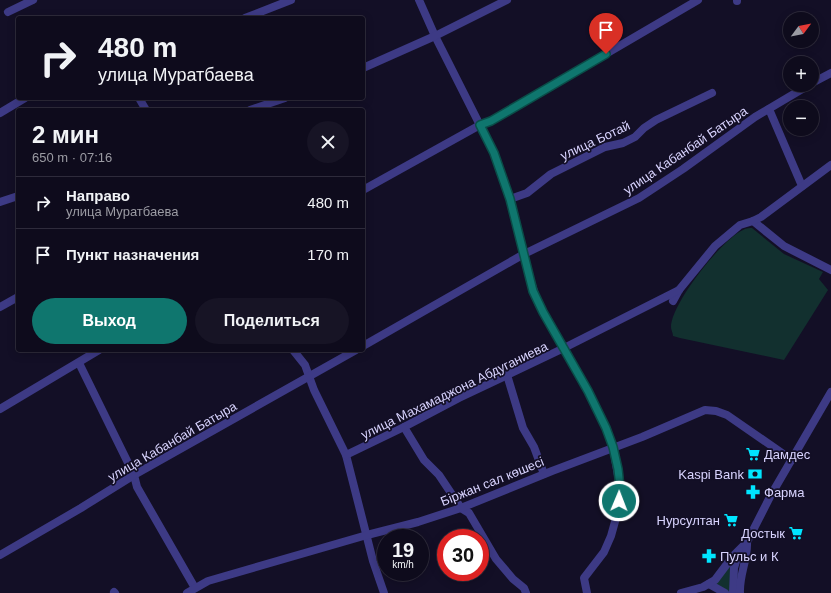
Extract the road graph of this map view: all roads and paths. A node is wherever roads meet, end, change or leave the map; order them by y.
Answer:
1 (33, 0) edge
2 (291, 0) edge
3 (419, 0) edge
4 (507, 0) edge
5 (698, 0) edge
6 (8, 12) dead end
7 (250, 16) edge
8 (435, 36) junction
9 (365, 67) edge
10 (831, 73) edge
11 (819, 79) edge
12 (797, 92) edge
13 (712, 93) dead end
14 (23, 100) edge
15 (279, 100) edge
16 (256, 108) edge
17 (769, 109) junction
18 (0, 113) edge
19 (480, 125) junction
20 (831, 165) edge
21 (802, 186) junction
22 (365, 189) edge
23 (16, 197) edge
24 (510, 199) junction
25 (0, 202) edge
26 (753, 221) junction
27 (524, 254) junction
28 (831, 270) edge
29 (679, 290) junction
30 (16, 298) edge
31 (673, 301) dead end
32 (0, 307) edge
33 (365, 345) edge
34 (564, 348) junction
35 (97, 352) edge
36 (294, 352) edge
37 (352, 352) edge
38 (79, 363) junction
39 (507, 375) junction
40 (309, 376) junction
41 (831, 392) edge
42 (0, 409) edge
43 (404, 427) junction
44 (613, 447) junction
45 (346, 455) junction
46 (792, 460) junction
47 (544, 474) junction
48 (134, 475) junction
49 (462, 508) junction
50 (367, 535) junction
51 (747, 542) junction
52 (740, 548) junction
53 (0, 555) edge
54 (709, 584) junction
55 (195, 588) junction
56 (187, 593) edge
57 (384, 593) edge
58 (526, 593) edge
59 (587, 593) edge
60 (681, 593) edge
61 (725, 593) edge
62 (733, 593) edge
63 (740, 593) edge

1 - 6 street
2 - 7 street
3 - 8 street
4 - 8 street
5 - 19 street
8 - 9 street
8 - 19 street
10 - 11 street
12 - 17 street, улица Кабанбай Батыра
13 - 24 street, улица Ботай
14 - 18 street
15 - 16 street
17 - 21 street
17 - 27 street, улица Кабанбай Батыра
19 - 22 street
19 - 24 street
20 - 21 street
21 - 26 street
23 - 25 street
24 - 27 street
26 - 28 street
26 - 29 street
27 - 33 street, улица Кабанбай Батыра
27 - 34 street
29 - 31 street
29 - 34 street, улица Махамаджона Абдуганиева
30 - 32 street
34 - 39 street, улица Махамаджона Абдуганиева
34 - 44 street
35 - 38 street
36 - 40 street
37 - 40 street, улица Кабанбай Батыра
38 - 42 street
38 - 48 street
39 - 43 street, улица Махамаджона Абдуганиева
39 - 47 street
40 - 45 street
40 - 48 street, улица Кабанбай Батыра
41 - 46 street
43 - 45 street, улица Махамаджона Абдуганиева
43 - 49 street
44 - 46 street, Біржан сал көшесі
44 - 47 street, Біржан сал көшесі
44 - 59 street
45 - 50 street
46 - 51 street
47 - 49 street, Біржан сал көшесі
48 - 53 street, улица Кабанбай Батыра
48 - 55 street
49 - 50 street, Біржан сал көшесі
49 - 58 street
50 - 55 street, Біржан сал көшесі
50 - 57 street
51 - 52 street
51 - 63 street
52 - 54 street
52 - 62 street
54 - 60 street
54 - 61 street
55 - 56 street, Біржан сал көшесі

